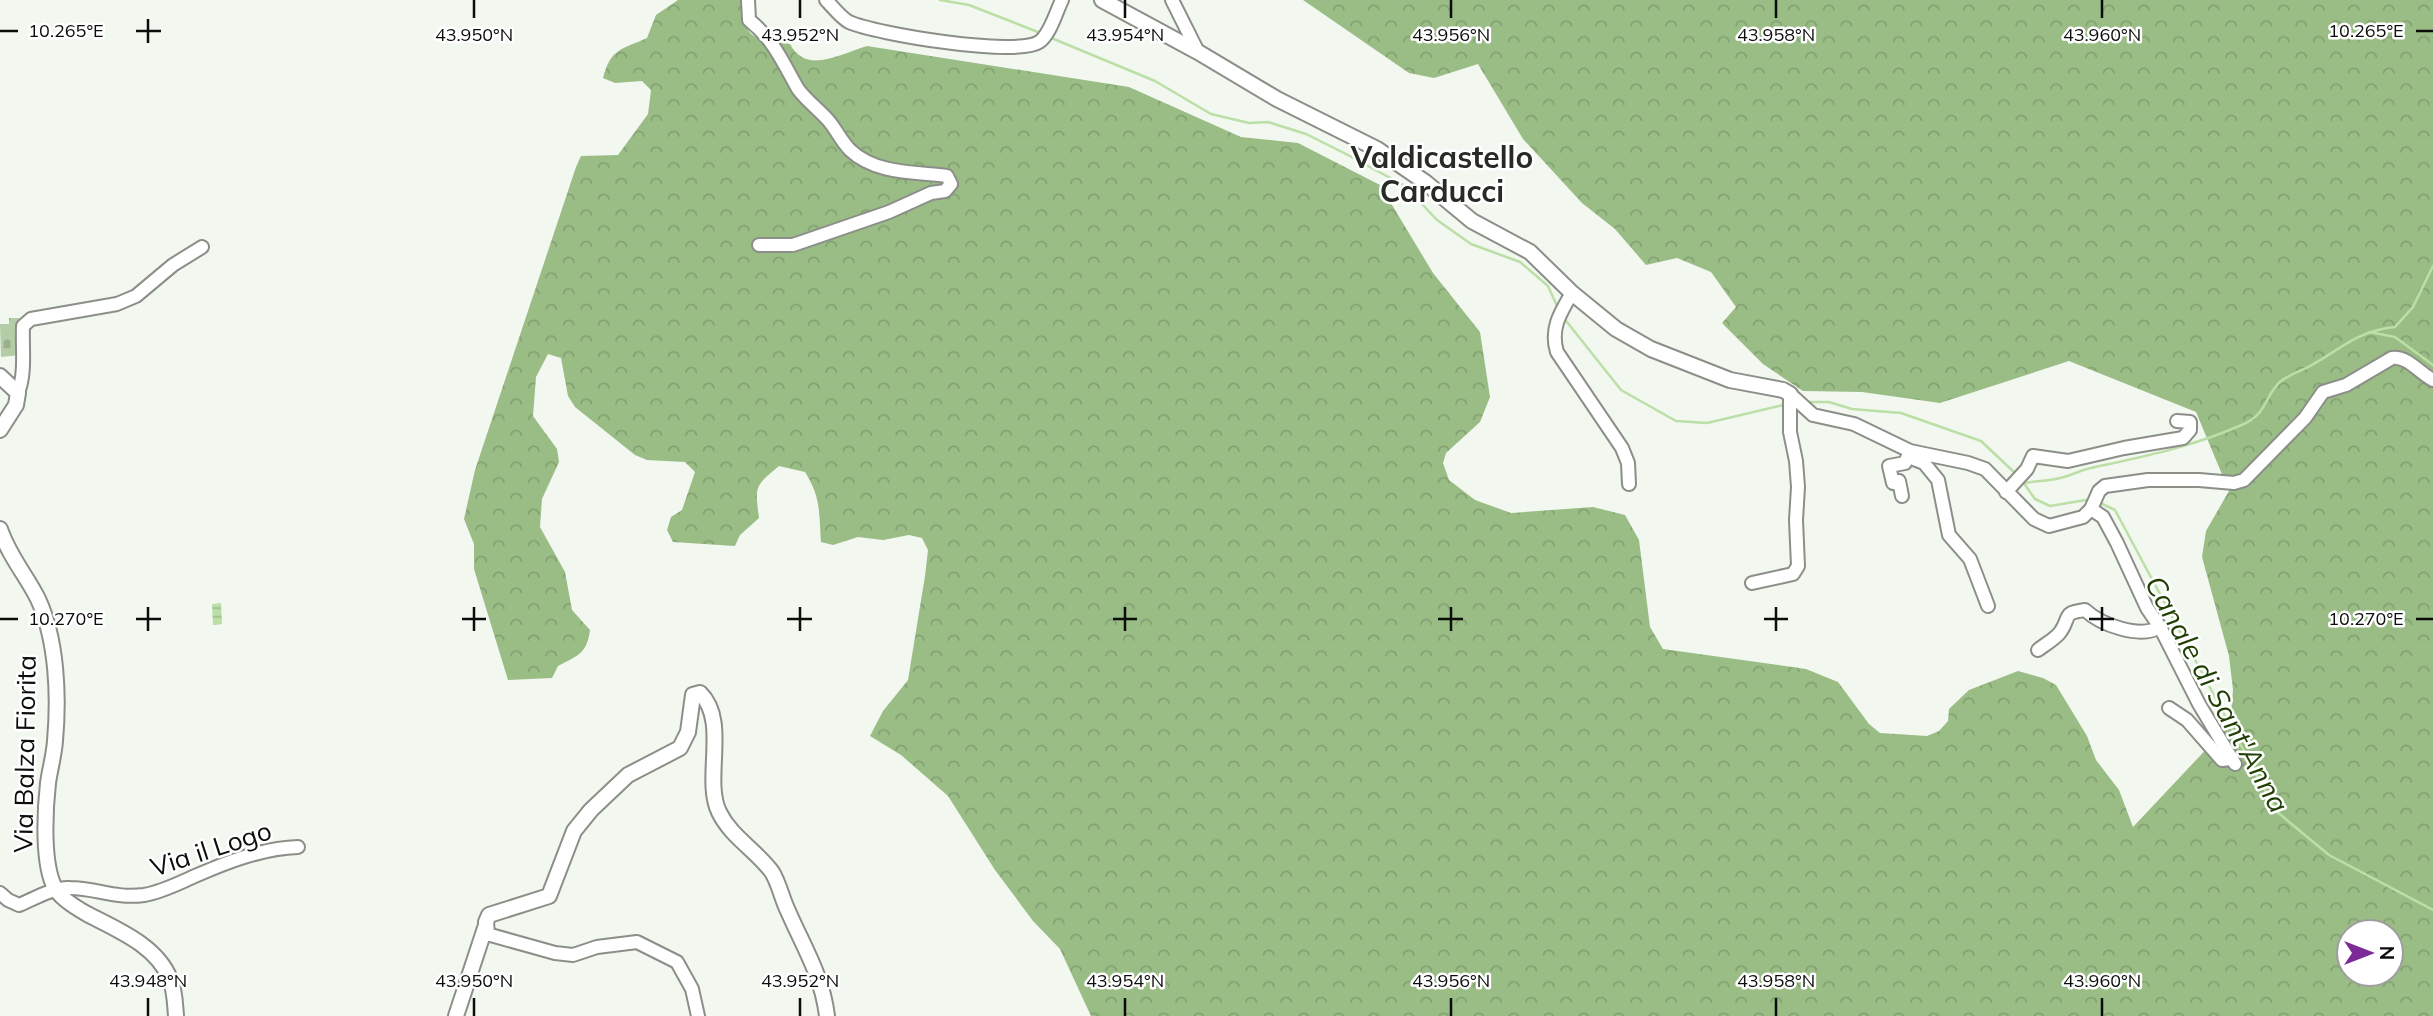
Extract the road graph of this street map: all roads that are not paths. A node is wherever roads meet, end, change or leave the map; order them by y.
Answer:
1 (748, 0) edge
2 (826, 0) edge
3 (1062, 0) edge
4 (1102, 0) edge
5 (1172, 0) edge
6 (1198, 52) junction
7 (759, 244) dead end
8 (202, 247) dead end
9 (1568, 299) junction
10 (0, 376) edge
11 (2433, 380) edge
12 (18, 393) junction
13 (1790, 394) junction
14 (2177, 421) dead end
15 (0, 430) edge
16 (1911, 455) junction
17 (1629, 484) dead end
18 (2008, 490) junction
19 (1902, 496) dead end
20 (2093, 504) junction
21 (0, 529) edge
22 (1752, 583) dead end
23 (1988, 606) dead end
24 (2160, 627) junction
25 (2038, 650) dead end
26 (2169, 708) dead end
27 (299, 846) dead end
28 (56, 890) junction
29 (0, 893) edge
30 (19, 905) junction
31 (0, 908) edge
32 (486, 931) junction
33 (176, 1016) edge
34 (456, 1016) edge
35 (698, 1016) edge
36 (827, 1016) edge

1 - 7 street
2 - 3 street
4 - 6 street
5 - 6 street
6 - 9 street
8 - 12 street
9 - 13 street
9 - 17 street
10 - 12 street
11 - 20 street
12 - 15 street
13 - 16 street
13 - 22 street
14 - 18 street
16 - 18 street
16 - 19 street
16 - 23 street
18 - 20 street
20 - 24 street
21 - 28 street, Via Balza Fiorita
24 - 25 street
24 - 26 street
27 - 28 street, Via il Logo
28 - 30 street
28 - 33 street
29 - 30 street
30 - 31 street
32 - 34 street
32 - 35 street
32 - 36 street

